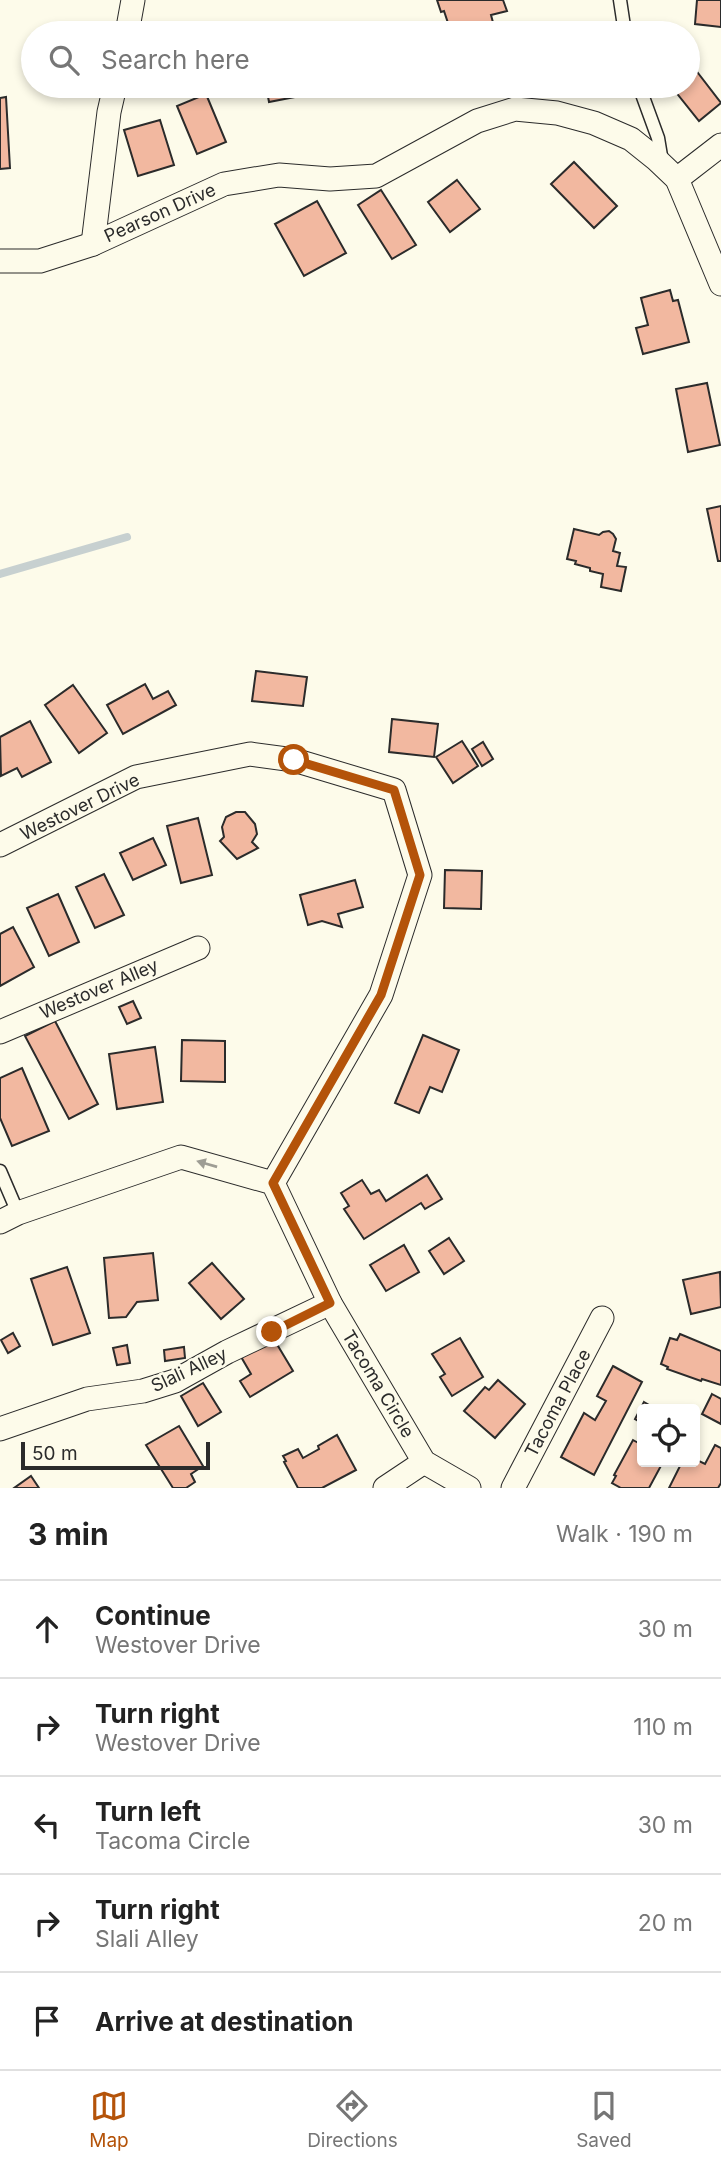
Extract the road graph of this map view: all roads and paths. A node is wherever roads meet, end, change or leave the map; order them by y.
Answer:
1 (133, 0) edge
2 (620, 0) edge
3 (129, 21) edge
4 (623, 21) edge
5 (112, 98) edge
6 (643, 98) edge
7 (721, 145) edge
8 (670, 172) junction
9 (93, 244) junction
10 (0, 261) edge
11 (721, 284) edge
12 (0, 845) edge
13 (198, 947) dead end
14 (0, 1032) edge
15 (0, 1171) edge
16 (273, 1183) junction
17 (9, 1217) edge
18 (330, 1303) junction
19 (602, 1318) dead end
20 (0, 1429) edge
21 (424, 1462) junction
22 (385, 1488) edge
23 (469, 1488) edge
24 (513, 1488) edge

1 - 3 street
2 - 4 lane
5 - 9 street
6 - 8 lane
7 - 8 street
8 - 9 street, Pearson Drive
8 - 11 street, Pearson Drive
9 - 10 street, Pearson Drive
12 - 16 street, Westover Drive
13 - 14 street, Westover Alley
15 - 17 lane
16 -> 17 street
16 - 18 street, Tacoma Circle
18 - 20 street, Slali Alley
18 - 21 street, Tacoma Circle
19 - 24 street, Tacoma Place
21 - 22 street
21 - 23 street

